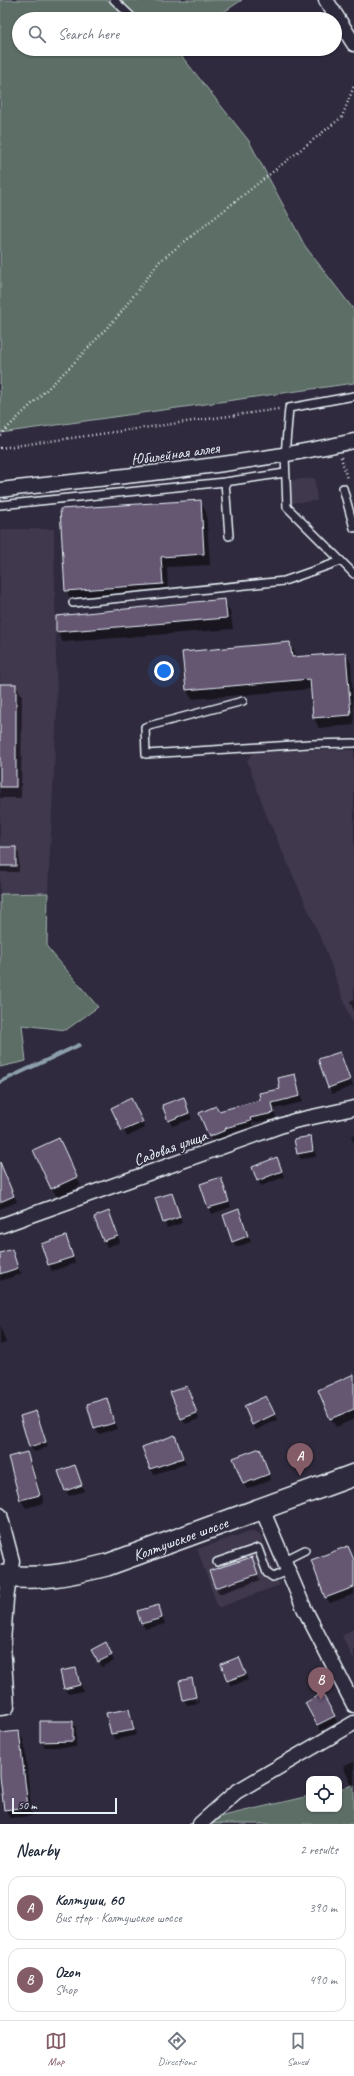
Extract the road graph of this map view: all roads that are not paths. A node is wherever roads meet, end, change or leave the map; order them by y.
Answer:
1 (114, 0) edge
2 (326, 0) edge
3 (127, 12) edge
4 (334, 12) edge
5 (342, 25) edge
6 (354, 44) edge
7 (354, 396) edge
8 (354, 441) edge
9 (285, 455) junction
10 (285, 473) junction
11 (225, 482) junction
12 (344, 488) road end
13 (0, 490) edge
14 (0, 504) edge
15 (354, 528) edge
16 (229, 536) dead end
17 (340, 561) junction
18 (354, 574) edge
19 (73, 602) dead end
20 (243, 701) dead end
21 (354, 743) edge
22 (354, 1108) edge
23 (0, 1226) edge
24 (354, 1475) edge
25 (262, 1509) junction
26 (0, 1515) edge
27 (304, 1550) dead end
28 (217, 1562) dead end
29 (285, 1566) junction
30 (5, 1577) edge
31 (354, 1704) edge
32 (0, 1708) edge
33 (354, 1723) edge
34 (200, 1824) edge

1 - 3 lane
2 - 4 street
5 - 6 street
7 - 9 lane
8 - 9 street, Юбилейная аллея
9 - 10 lane
9 - 13 street, Юбилейная аллея
10 - 11 lane
10 - 17 lane
11 - 14 lane
11 - 16 lane
12 - 15 lane
17 - 18 lane
17 - 19 lane
20 - 21 lane
22 - 23 street, Садовая улица
24 - 25 main road, Колтушское шоссе
25 - 29 street
25 - 30 main road, Колтушское шоссе
26 - 30 street
27 - 29 lane
28 - 29 lane
29 - 31 street
30 - 32 street
33 - 34 street

